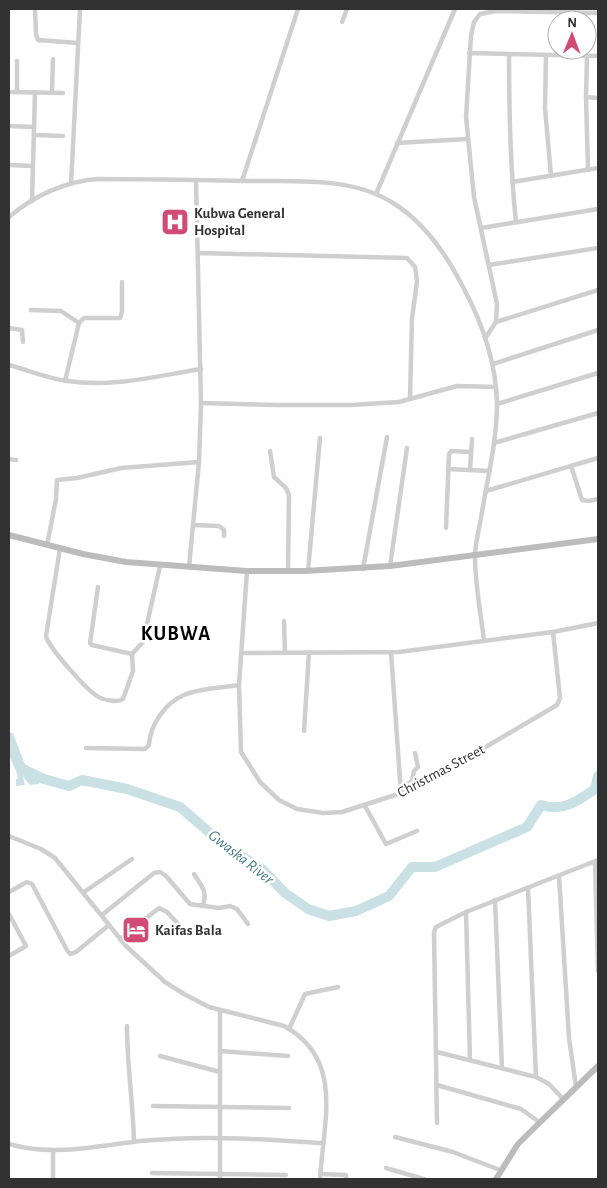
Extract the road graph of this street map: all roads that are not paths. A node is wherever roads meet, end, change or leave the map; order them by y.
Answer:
1 (35, 9) edge
2 (80, 9) edge
3 (298, 9) edge
4 (347, 9) edge
5 (455, 9) edge
6 (598, 13) edge
7 (342, 22) dead end
8 (78, 43) junction
9 (470, 53) junction
10 (508, 54) junction
11 (546, 55) joint
12 (52, 59) dead end
13 (587, 60) edge
14 (17, 61) dead end
15 (9, 92) edge
16 (17, 92) junction
17 (35, 92) junction
18 (52, 92) junction
19 (63, 93) dead end
20 (586, 97) junction
21 (598, 98) edge
22 (9, 126) edge
23 (34, 127) junction
24 (34, 135) junction
25 (63, 136) dead end
26 (468, 139) junction
27 (397, 143) junction
28 (9, 165) edge
29 (33, 166) junction
30 (598, 168) edge
31 (588, 170) junction
32 (551, 176) junction
33 (196, 180) junction
34 (242, 181) junction
35 (512, 182) junction
36 (71, 184) junction
37 (376, 194) junction
38 (32, 201) junction
39 (9, 208) edge
40 (598, 209) edge
41 (14, 213) junction
42 (9, 217) edge
43 (516, 222) junction
44 (481, 228) junction
45 (598, 248) edge
46 (198, 253) junction
47 (489, 265) junction
48 (122, 282) dead end
49 (598, 290) edge
50 (31, 310) dead end
51 (496, 322) junction
52 (79, 323) junction
53 (9, 328) edge
54 (598, 330) edge
55 (486, 337) junction
56 (23, 342) dead end
57 (493, 364) junction
58 (9, 365) edge
59 (201, 369) junction
60 (598, 372) edge
61 (66, 381) junction
62 (496, 387) junction
63 (410, 398) junction
64 (201, 403) junction
65 (497, 404) junction
66 (598, 414) edge
67 (387, 436) dead end
68 (320, 438) dead end
69 (472, 439) dead end
70 (494, 443) junction
71 (407, 448) dead end
72 (270, 451) dead end
73 (471, 452) junction
74 (598, 458) edge
75 (9, 459) edge
76 (16, 460) dead end
77 (200, 462) junction
78 (571, 466) junction
79 (448, 469) junction
80 (470, 470) junction
81 (489, 471) junction
82 (486, 491) junction
83 (598, 499) edge
84 (193, 525) junction
85 (446, 528) dead end
86 (9, 535) edge
87 (224, 536) dead end
88 (598, 539) edge
89 (47, 545) junction
90 (60, 548) junction
91 (475, 555) junction
92 (160, 566) junction
93 (390, 566) junction
94 (189, 567) junction
95 (364, 568) junction
96 (247, 570) junction
97 (288, 571) junction
98 (308, 571) junction
99 (98, 587) dead end
100 (284, 621) dead end
101 (598, 623) edge
102 (553, 632) junction
103 (484, 641) junction
104 (285, 652) junction
105 (309, 652) junction
106 (391, 652) junction
107 (241, 653) junction
108 (132, 654) junction
109 (239, 685) junction
110 (304, 731) dead end
111 (86, 748) dead end
112 (415, 754) dead end
113 (401, 791) junction
114 (365, 806) junction
115 (418, 831) dead end
116 (9, 836) edge
117 (132, 859) dead end
118 (596, 861) edge
119 (194, 874) dead end
120 (559, 876) junction
121 (528, 888) junction
122 (9, 892) edge
123 (84, 892) junction
124 (495, 900) junction
125 (202, 906) junction
126 (466, 912) junction
127 (9, 914) edge
128 (102, 915) junction
129 (248, 924) dead end
130 (110, 925) junction
131 (179, 925) dead end
132 (120, 939) junction
133 (9, 956) edge
134 (598, 971) edge
135 (338, 987) dead end
136 (220, 1010) junction
137 (127, 1026) dead end
138 (289, 1028) junction
139 (220, 1051) junction
140 (437, 1052) junction
141 (160, 1056) dead end
142 (288, 1056) dead end
143 (470, 1060) junction
144 (598, 1066) edge
145 (502, 1068) junction
146 (220, 1072) junction
147 (536, 1077) junction
148 (437, 1085) junction
149 (576, 1087) junction
150 (563, 1099) junction
151 (153, 1106) dead end
152 (220, 1107) junction
153 (288, 1108) dead end
154 (437, 1122) dead end
155 (539, 1122) junction
156 (395, 1137) dead end
157 (220, 1139) junction
158 (134, 1142) junction
159 (322, 1143) junction
160 (9, 1144) edge
161 (53, 1151) junction
162 (386, 1168) dead end
163 (500, 1170) junction
164 (152, 1173) dead end
165 (286, 1175) dead end
166 (220, 1177) edge
167 (320, 1177) edge
168 (53, 1179) edge
169 (346, 1179) edge
170 (424, 1179) edge
171 (496, 1179) edge

1 - 8 street
2 - 8 street
3 - 34 street
4 - 7 street
5 - 27 street
6 - 9 street
8 - 36 street
9 - 10 street
9 - 26 street
10 - 11 street
10 - 35 street
11 - 32 street
12 - 18 street
13 - 20 street
14 - 16 street
15 - 16 street
16 - 17 street
17 - 18 street
17 - 23 street
18 - 19 street
20 - 21 street
20 - 31 street
22 - 23 street
23 - 24 street
24 - 25 street
24 - 29 street
26 - 27 street
26 - 44 street
27 - 37 street
28 - 29 street
29 - 38 street
30 - 31 street
31 - 32 street
32 - 35 street
33 - 34 street
33 - 36 street
33 - 46 street
34 - 37 street
35 - 43 street
36 - 38 street
37 - 55 street
38 - 41 street
39 - 41 street
40 - 43 street
41 - 42 street
43 - 44 street
44 - 47 street
45 - 47 street
46 - 59 street
46 - 63 street
47 - 51 street
48 - 52 street
49 - 51 street
50 - 52 street
51 - 55 street
52 - 61 street
53 - 56 street
54 - 57 street
55 - 57 street
57 - 62 street
58 - 61 street
59 - 61 street
59 - 64 street
60 - 65 street
62 - 63 street
62 - 65 street
63 - 64 street
64 - 77 street
65 - 70 street
66 - 70 street
67 - 95 street
68 - 98 street
69 - 73 street
70 - 81 street
71 - 93 street
72 - 97 street
73 - 79 street
73 - 80 street
74 - 78 street
75 - 76 street
77 - 84 street
77 - 89 street
78 - 82 street
78 - 83 street
79 - 80 street
79 - 85 street
80 - 81 street
81 - 82 street
82 - 91 street
84 - 87 street
84 - 94 street
86 - 89 main road
88 - 91 main road
89 - 90 main road
90 - 92 main road
90 - 108 street
91 - 93 main road
91 - 103 street
92 - 94 main road
92 - 108 street
93 - 95 main road
94 - 96 main road
95 - 98 main road
96 - 97 main road
96 - 107 street, Christmas Street
97 - 98 main road
99 - 108 street
100 - 104 street
101 - 102 street
102 - 103 street
102 - 113 street, Christmas Street
103 - 106 street
104 - 105 street
104 - 107 street
105 - 106 street
105 - 110 street
106 - 113 street
107 - 109 street, Christmas Street
109 - 111 street
109 - 114 street, Christmas Street
112 - 113 street
113 - 114 street, Christmas Street
114 - 115 street
116 - 123 street
117 - 123 street
118 - 120 street
118 - 134 street
119 - 125 street
120 - 121 street
120 - 149 street
121 - 124 street
121 - 147 street
122 - 130 street
123 - 128 street
124 - 126 street
124 - 145 street
125 - 128 street
125 - 129 street
126 - 140 street
126 - 143 street
127 - 133 street
128 - 130 street
130 - 132 street
131 - 132 street
132 - 136 street
135 - 138 street
136 - 138 street
136 - 139 street
137 - 158 street
138 - 159 street
139 - 142 street
139 - 146 street
140 - 143 street
140 - 148 street
141 - 146 street
143 - 145 street
144 - 149 main road
145 - 147 street
146 - 152 street
147 - 150 street
148 - 154 street
148 - 155 street
149 - 150 main road
150 - 155 main road
151 - 152 street
152 - 153 street
152 - 157 street
155 - 163 main road
156 - 163 street
157 - 158 street
157 - 159 street
157 - 166 street
158 - 161 street
159 - 167 street
160 - 161 street
161 - 168 street
162 - 170 street
163 - 171 main road
164 - 166 street
165 - 166 street
167 - 169 street

